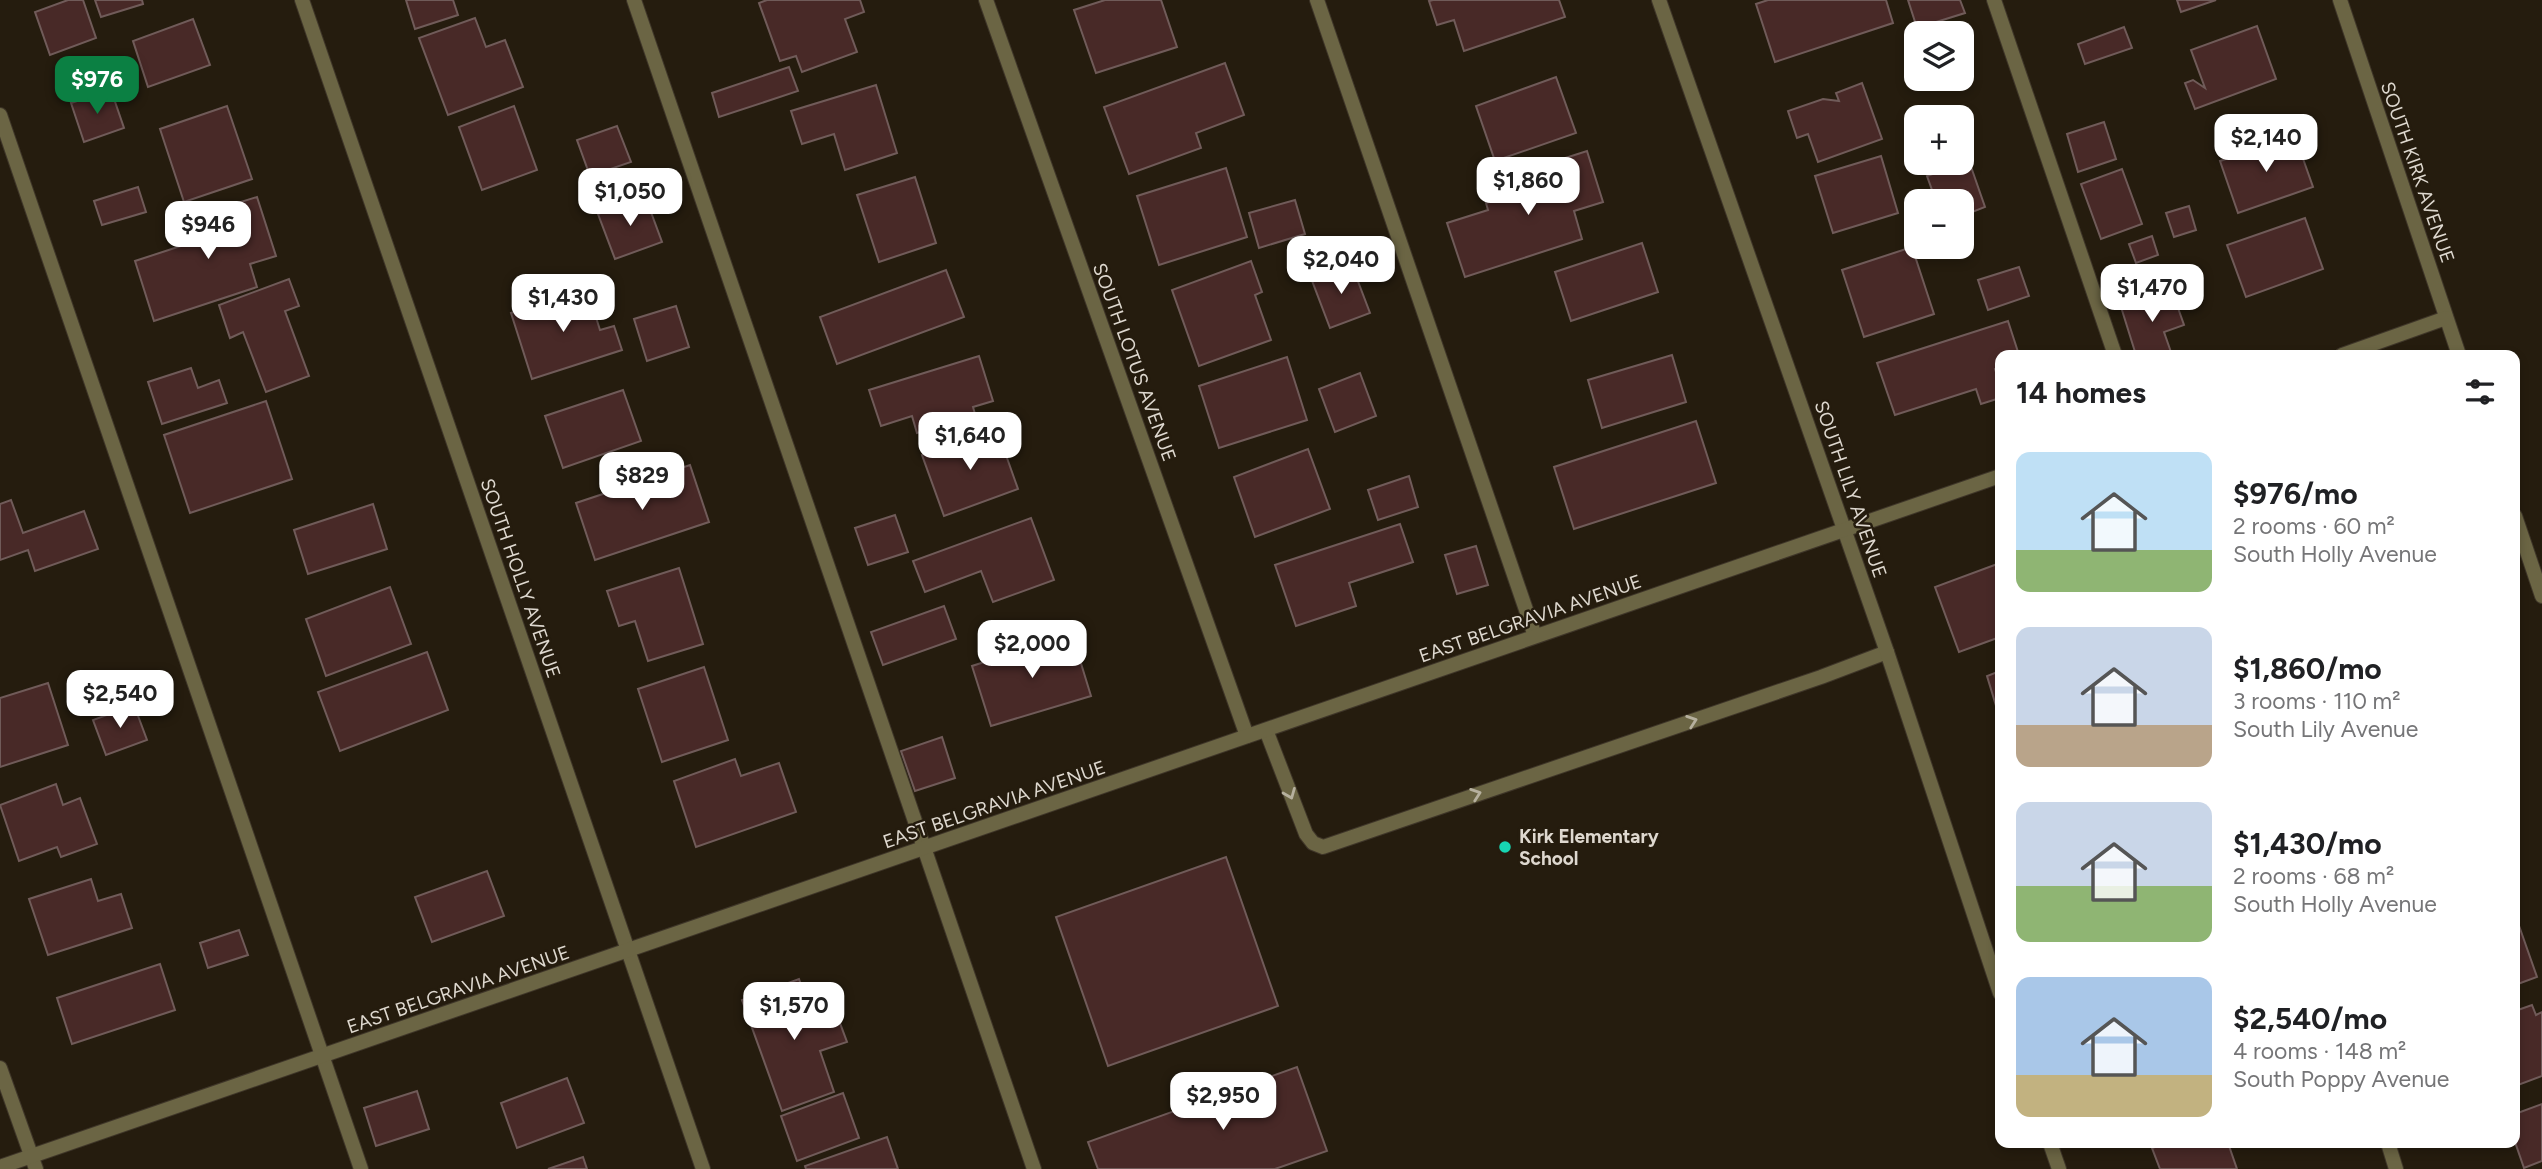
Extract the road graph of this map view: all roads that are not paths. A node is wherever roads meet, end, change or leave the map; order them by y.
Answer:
1 (302, 0) edge
2 (634, 0) edge
3 (986, 0) edge
4 (1317, 0) edge
5 (1659, 0) edge
6 (1994, 0) edge
7 (2340, 0) edge
8 (0, 115) edge
9 (2446, 318) junction
10 (2113, 350) edge
11 (2356, 350) edge
12 (2457, 350) edge
13 (1995, 478) edge
14 (1845, 530) junction
15 (2520, 531) edge
16 (2542, 596) edge
17 (1535, 636) junction
18 (1887, 652) junction
19 (1266, 730) junction
20 (1247, 736) junction
21 (924, 849) junction
22 (628, 950) junction
23 (1995, 978) edge
24 (322, 1056) junction
25 (0, 1068) edge
26 (2052, 1148) edge
27 (2390, 1148) edge
28 (33, 1163) edge
29 (0, 1167) edge
30 (360, 1169) edge
31 (703, 1169) edge
32 (1034, 1169) edge
33 (2059, 1169) edge
34 (2396, 1169) edge

1 - 22 street, SOUTH HOLLY AVENUE
2 - 21 street
3 - 20 street, SOUTH LOTUS AVENUE
4 - 17 street
5 - 14 street, SOUTH LILY AVENUE
6 - 10 street
7 - 9 street, SOUTH KIRK AVENUE
8 - 24 street
9 - 11 street
9 - 12 street, SOUTH KIRK AVENUE
13 - 14 street, EAST BELGRAVIA AVENUE
14 - 17 street, EAST BELGRAVIA AVENUE
14 - 18 street, SOUTH LILY AVENUE
15 - 16 street
17 - 19 street, EAST BELGRAVIA AVENUE
19 -> 18 street
18 - 23 street, SOUTH LILY AVENUE
19 - 20 street, EAST BELGRAVIA AVENUE
20 - 21 street, EAST BELGRAVIA AVENUE
21 - 22 street, EAST BELGRAVIA AVENUE
21 - 32 street
22 - 24 street, EAST BELGRAVIA AVENUE
22 - 31 street, SOUTH HOLLY AVENUE
24 - 28 street, EAST BELGRAVIA AVENUE
24 - 30 street
25 - 28 street
26 - 33 street
27 - 34 street
28 - 29 street, EAST BELGRAVIA AVENUE

